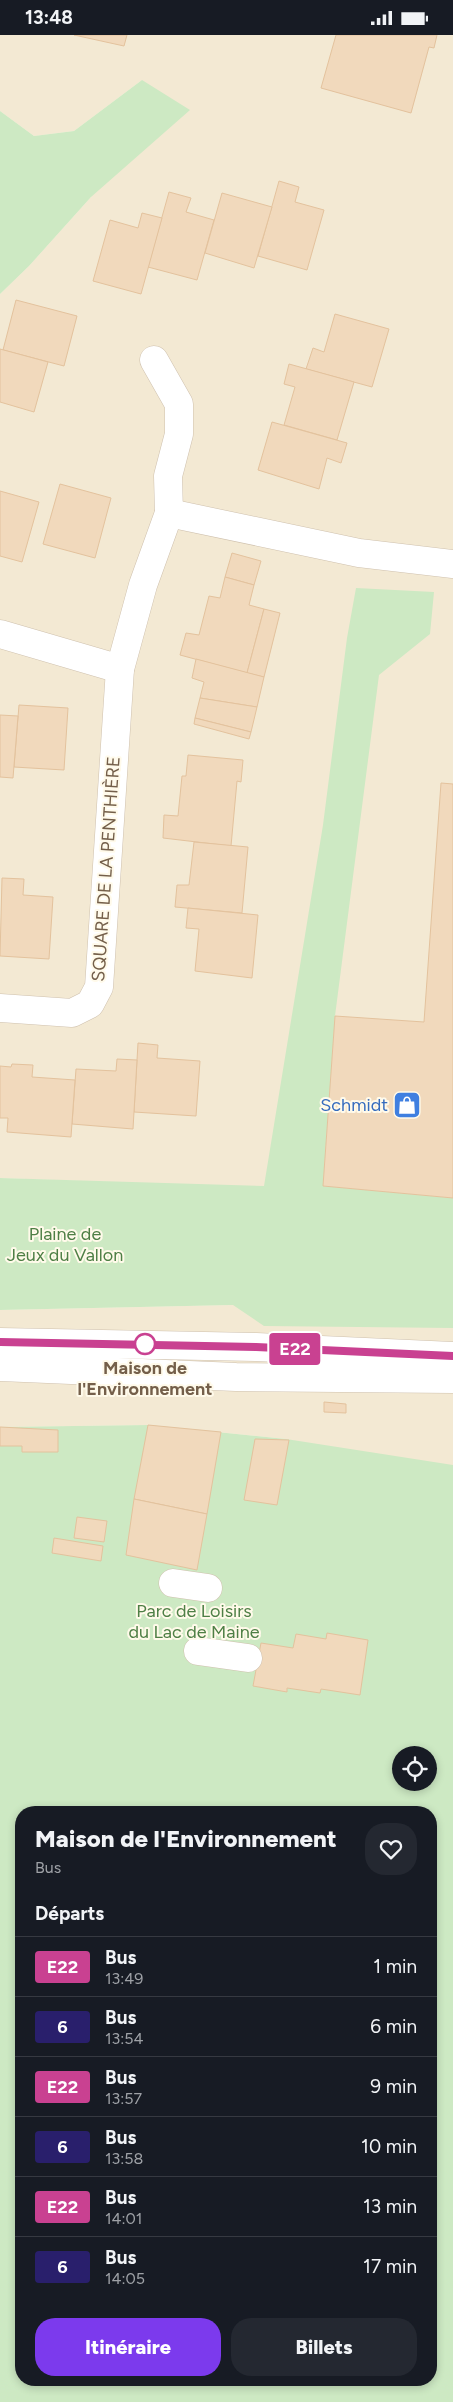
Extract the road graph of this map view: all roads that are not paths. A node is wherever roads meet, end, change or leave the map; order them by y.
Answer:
1 (154, 360) dead end
2 (169, 513) junction
3 (453, 563) edge
4 (0, 634) edge
5 (120, 669) junction
6 (0, 1008) edge
7 (0, 1342) edge
8 (453, 1356) edge
9 (0, 1367) edge
10 (453, 1379) edge
11 (173, 1583) dead end
12 (208, 1588) dead end
13 (198, 1651) dead end
14 (248, 1658) dead end

1 - 2 street, SQUARE DE LA PENTHIÈRE
2 - 3 street
2 - 5 street, SQUARE DE LA PENTHIÈRE
4 - 5 street
5 - 6 street, SQUARE DE LA PENTHIÈRE
7 - 8 street
9 - 10 street
11 - 12 street
13 - 14 street

